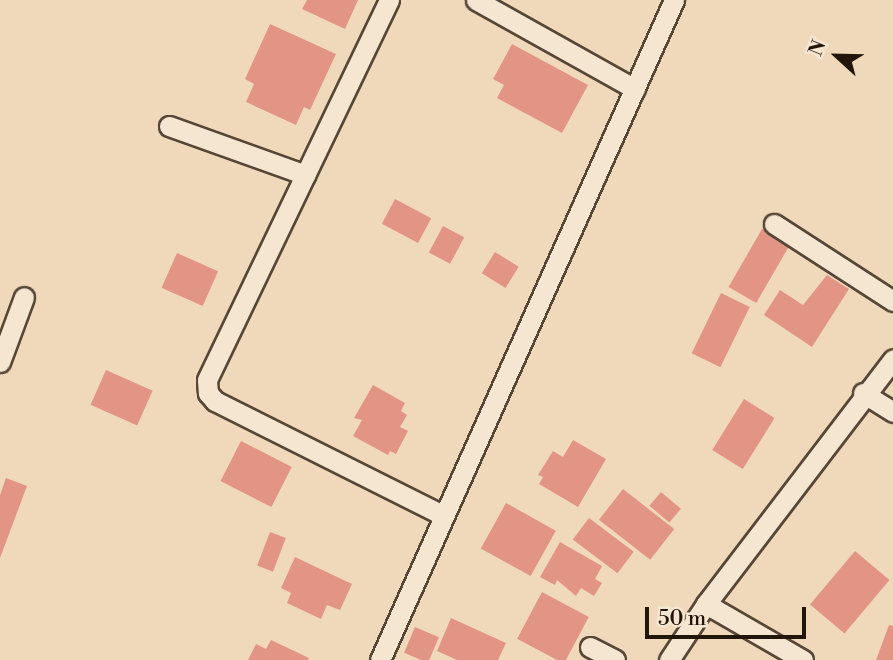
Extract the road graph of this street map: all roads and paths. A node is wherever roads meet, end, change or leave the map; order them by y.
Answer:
1 (389, 0) edge
2 (475, 0) edge
3 (674, 0) edge
4 (635, 89) junction
5 (169, 126) dead end
6 (306, 175) junction
7 (774, 224) dead end
8 (24, 297) dead end
9 (893, 301) edge
10 (893, 359) edge
11 (0, 362) edge
12 (863, 393) junction
13 (893, 412) edge
14 (443, 515) junction
15 (706, 604) junction
16 (590, 647) dead end
17 (782, 655) edge
18 (380, 660) edge
19 (615, 660) edge
20 (669, 660) edge
21 (803, 660) edge

1 - 6 street
2 - 4 street
3 - 4 street
4 - 14 street
5 - 6 street
6 - 14 street
7 - 9 street
8 - 11 street
10 - 12 street
12 - 13 street
12 - 15 street
14 - 18 street
15 - 17 street
15 - 20 street
16 - 19 street
17 - 21 street

